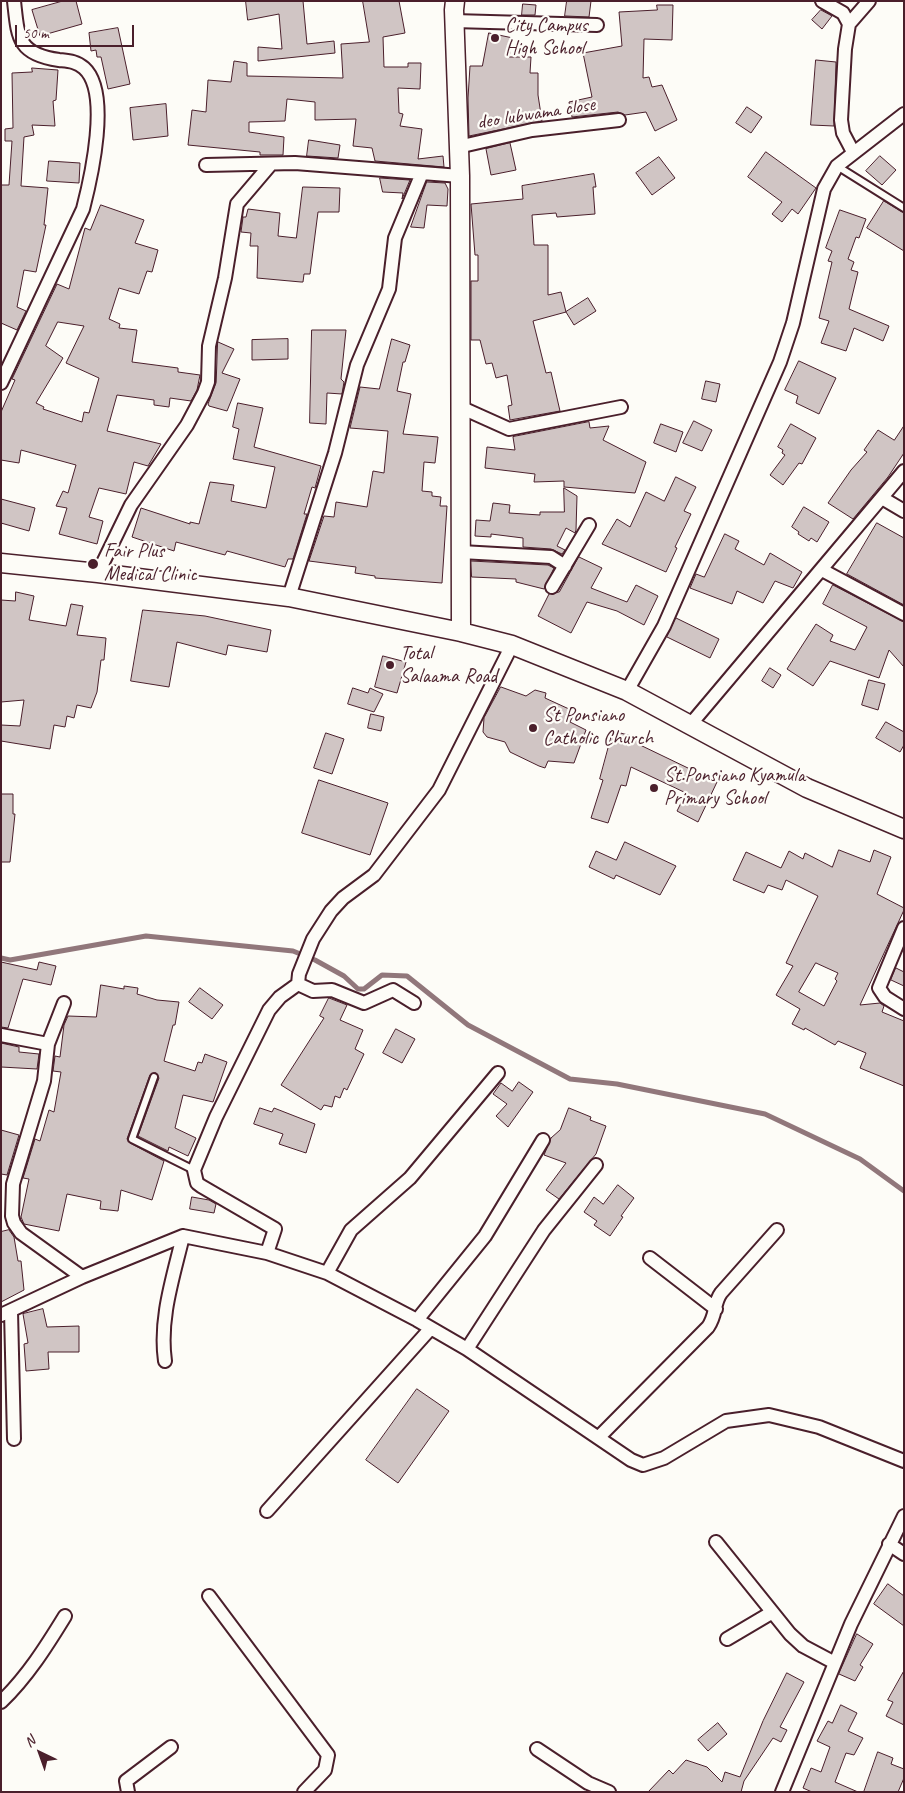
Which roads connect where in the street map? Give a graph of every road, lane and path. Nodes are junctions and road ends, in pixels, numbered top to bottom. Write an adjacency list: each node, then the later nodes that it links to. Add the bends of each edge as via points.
1 (14, 1): 18 (street, via 18,37 22,43 45,58 74,62 84,68 93,81 98,105 91,179 83,209)
2 (455, 1): 5 (main road)
3 (822, 1): 6 (street, via 843,13)
4 (868, 1): 6 (street)
5 (454, 21): 7 (street); 10 (main road)
6 (849, 24): 11 (street, via 841,120 843,133)
7 (597, 25)
8 (904, 114): 11 (street)
9 (619, 120): 10 (street, deo lubwama close, via 532,130)
10 (458, 147): 16 (main road)
11 (853, 152): 14 (street)
12 (271, 164): 13 (street); 15 (street, via 296,163); 29 (street, via 237,204 204,393 182,433 132,504)
13 (206, 165)
14 (837, 166): 17 (lane); 35 (street, via 824,189 793,323 780,362 664,626)
15 (422, 174): 16 (street); 31 (street, via 397,232 390,288 357,365 335,453)
16 (460, 176): 19 (main road)
17 (904, 208)
18 (1, 383)
19 (460, 407): 20 (street, via 509,429); 25 (main road)
20 (621, 407)
21 (904, 471): 22 (street)
22 (882, 498): 23 (street); 28 (street)
23 (904, 512)
24 (589, 525): 27 (street)
25 (461, 552): 27 (street, via 551,557); 33 (main road)
26 (1, 563): 29 (main road)
27 (565, 566): 30 (street)
28 (822, 570): 32 (street); 36 (street)
29 (98, 573): 31 (main road)
30 (552, 587)
31 (289, 597): 33 (main road)
32 (904, 614)
33 (461, 632): 34 (main road)
34 (512, 645): 35 (main road); 39 (street, via 439,790 374,876 343,898 331,911 306,956)
35 (627, 691): 36 (main road)
36 (690, 725): 37 (main road, via 807,788)
37 (904, 829)
38 (904, 928): 42 (street, via 879,988 885,997)
39 (298, 984): 41 (street, via 313,991 332,990 364,1003 393,990); 49 (street, via 269,1010 216,1117)
40 (64, 1003): 44 (street)
41 (414, 1003)
42 (904, 1009)
43 (1, 1035): 44 (street)
44 (48, 1044): 50 (street, via 44,1081)
45 (498, 1073): 55 (street, via 410,1178 351,1230)
46 (154, 1077): 49 (lane, via 132,1139)
47 (543, 1140): 59 (street, via 485,1236)
48 (596, 1165): 61 (street, via 544,1230)
49 (194, 1170): 53 (street, via 201,1186 275,1229)
50 (7, 1182): 56 (street, via 17,1228)
51 (777, 1230): 57 (street, via 721,1292 715,1300)
52 (183, 1236): 53 (street); 56 (street); 62 (street, via 164,1320 162,1341)
53 (267, 1252): 55 (street)
54 (650, 1258): 57 (street)
55 (327, 1273): 59 (street)
56 (82, 1277): 58 (street)
57 (716, 1310): 63 (street, via 708,1327)
58 (6, 1313): 64 (street)
59 (417, 1320): 60 (street)
60 (431, 1328): 61 (street); 66 (street)
61 (467, 1349): 63 (street)
62 (165, 1361)
63 (599, 1437): 65 (street, via 643,1465 664,1458 726,1421 770,1415 819,1428)
64 (14, 1439)
65 (904, 1461)
66 (267, 1510)
67 (904, 1516): 69 (street)
68 (716, 1542): 72 (street)
69 (890, 1544): 70 (street); 75 (street)
70 (904, 1554)
71 (209, 1596): 80 (street, via 328,1755 325,1770)
72 (772, 1613): 74 (street); 75 (street, via 804,1646)
73 (65, 1616): 76 (street, via 44,1652)
74 (728, 1639)
75 (835, 1662): 82 (street)
76 (1, 1702)
77 (171, 1747): 79 (street, via 126,1781)
78 (537, 1749): 81 (street, via 588,1783)
79 (128, 1792)
80 (304, 1792)
81 (609, 1792)
82 (782, 1792)

